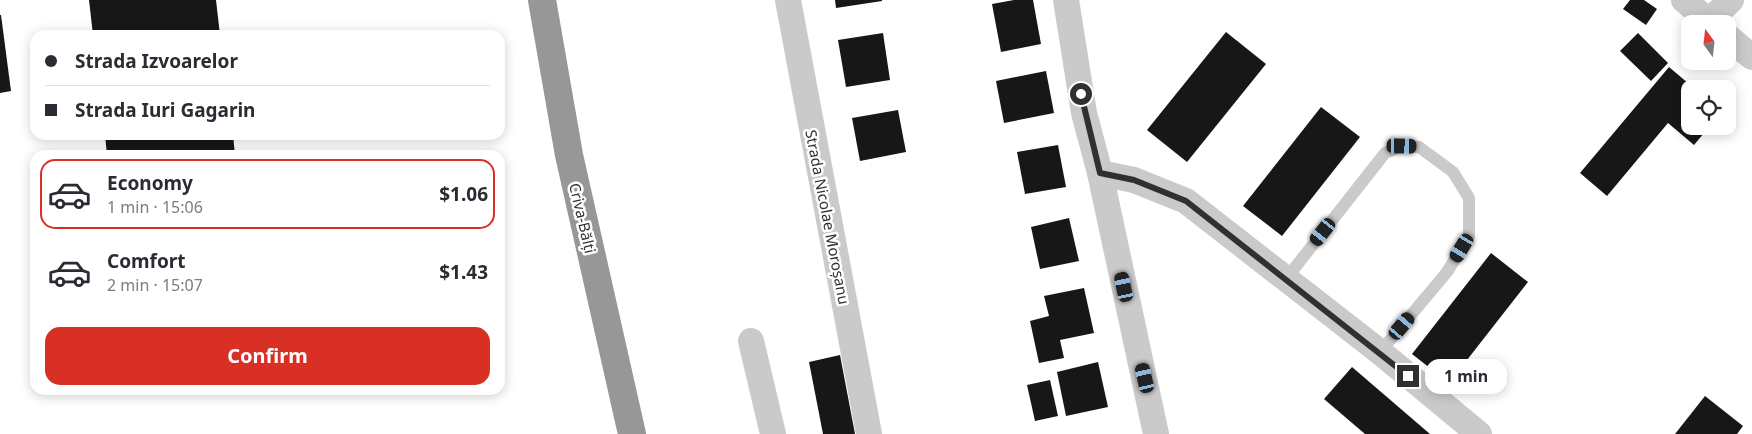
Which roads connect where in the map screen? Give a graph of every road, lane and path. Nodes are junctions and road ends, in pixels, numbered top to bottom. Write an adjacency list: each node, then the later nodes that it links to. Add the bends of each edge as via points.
1 (542, 0): 14 (highway, Criva-Bălți, via 569,154)
2 (788, 0): 16 (street, Strada Nicolae Moroșanu)
3 (1066, 0): 10 (street, via 1084,113)
4 (1684, 0): 6 (street)
5 (1731, 0): 7 (street)
6 (1702, 15)
7 (1723, 15)
8 (1736, 44): 9 (street)
9 (1752, 57)
10 (1100, 173): 11 (street, via 1134,180 1186,201); 17 (street)
11 (1286, 279): 13 (street); 13 (lane, via 1385,153 1402,146 1420,147 1453,172 1469,198 1469,236 1447,272)
12 (751, 341): 15 (street)
13 (1380, 352): 18 (street)
14 (632, 434)
15 (773, 434)
16 (869, 434)
17 (1156, 434)
18 (1479, 434)

